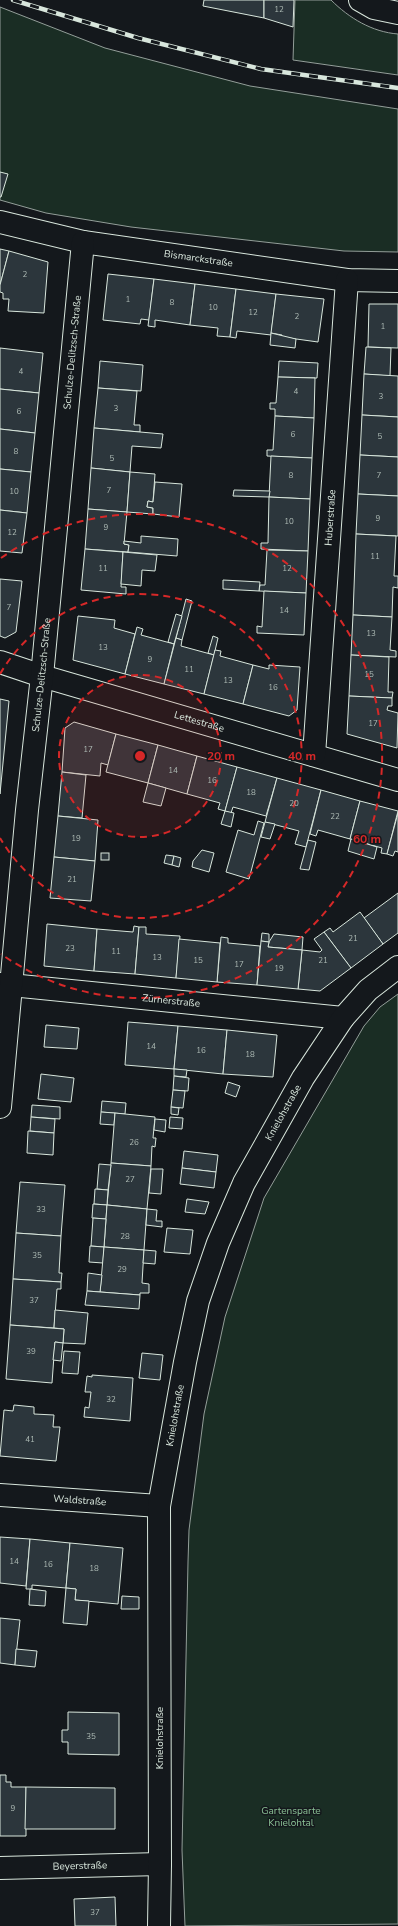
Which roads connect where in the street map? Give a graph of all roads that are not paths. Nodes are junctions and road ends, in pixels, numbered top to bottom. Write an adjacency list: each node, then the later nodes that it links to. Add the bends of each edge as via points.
1 (360, 0): 2 (street, via 374,8)
2 (398, 13)
3 (0, 222): 4 (street, Bismarckstraße)
4 (83, 242): 5 (street, Bismarckstraße); 8 (street, Schulze-Delitzsch-Straße)
5 (347, 280): 6 (street, Bismarckstraße); 9 (street, Huberstraße)
6 (398, 281)
7 (0, 662): 8 (street, Lettestraße)
8 (42, 676): 9 (street, Lettestraße); 12 (street, Schulze-Delitzsch-Straße)
9 (314, 755): 10 (street, Lettestraße)
10 (398, 780)
11 (398, 967): 13 (street, Knielohstraße, via 368,990)
12 (6, 985): 13 (street, Zürnerstraße); 14 (street, Schulze-Delitzsch-Straße)
13 (343, 1018): 16 (street, Knielohstraße, via 303,1078 244,1183 218,1243 196,1309)
14 (0, 1107)
15 (0, 1495): 16 (street, Waldstraße)
16 (159, 1506): 17 (street, Knielohstraße)
17 (160, 1864): 18 (street, Beyerstraße); 19 (street, Knielohstraße)
18 (0, 1868)
19 (159, 1926)

